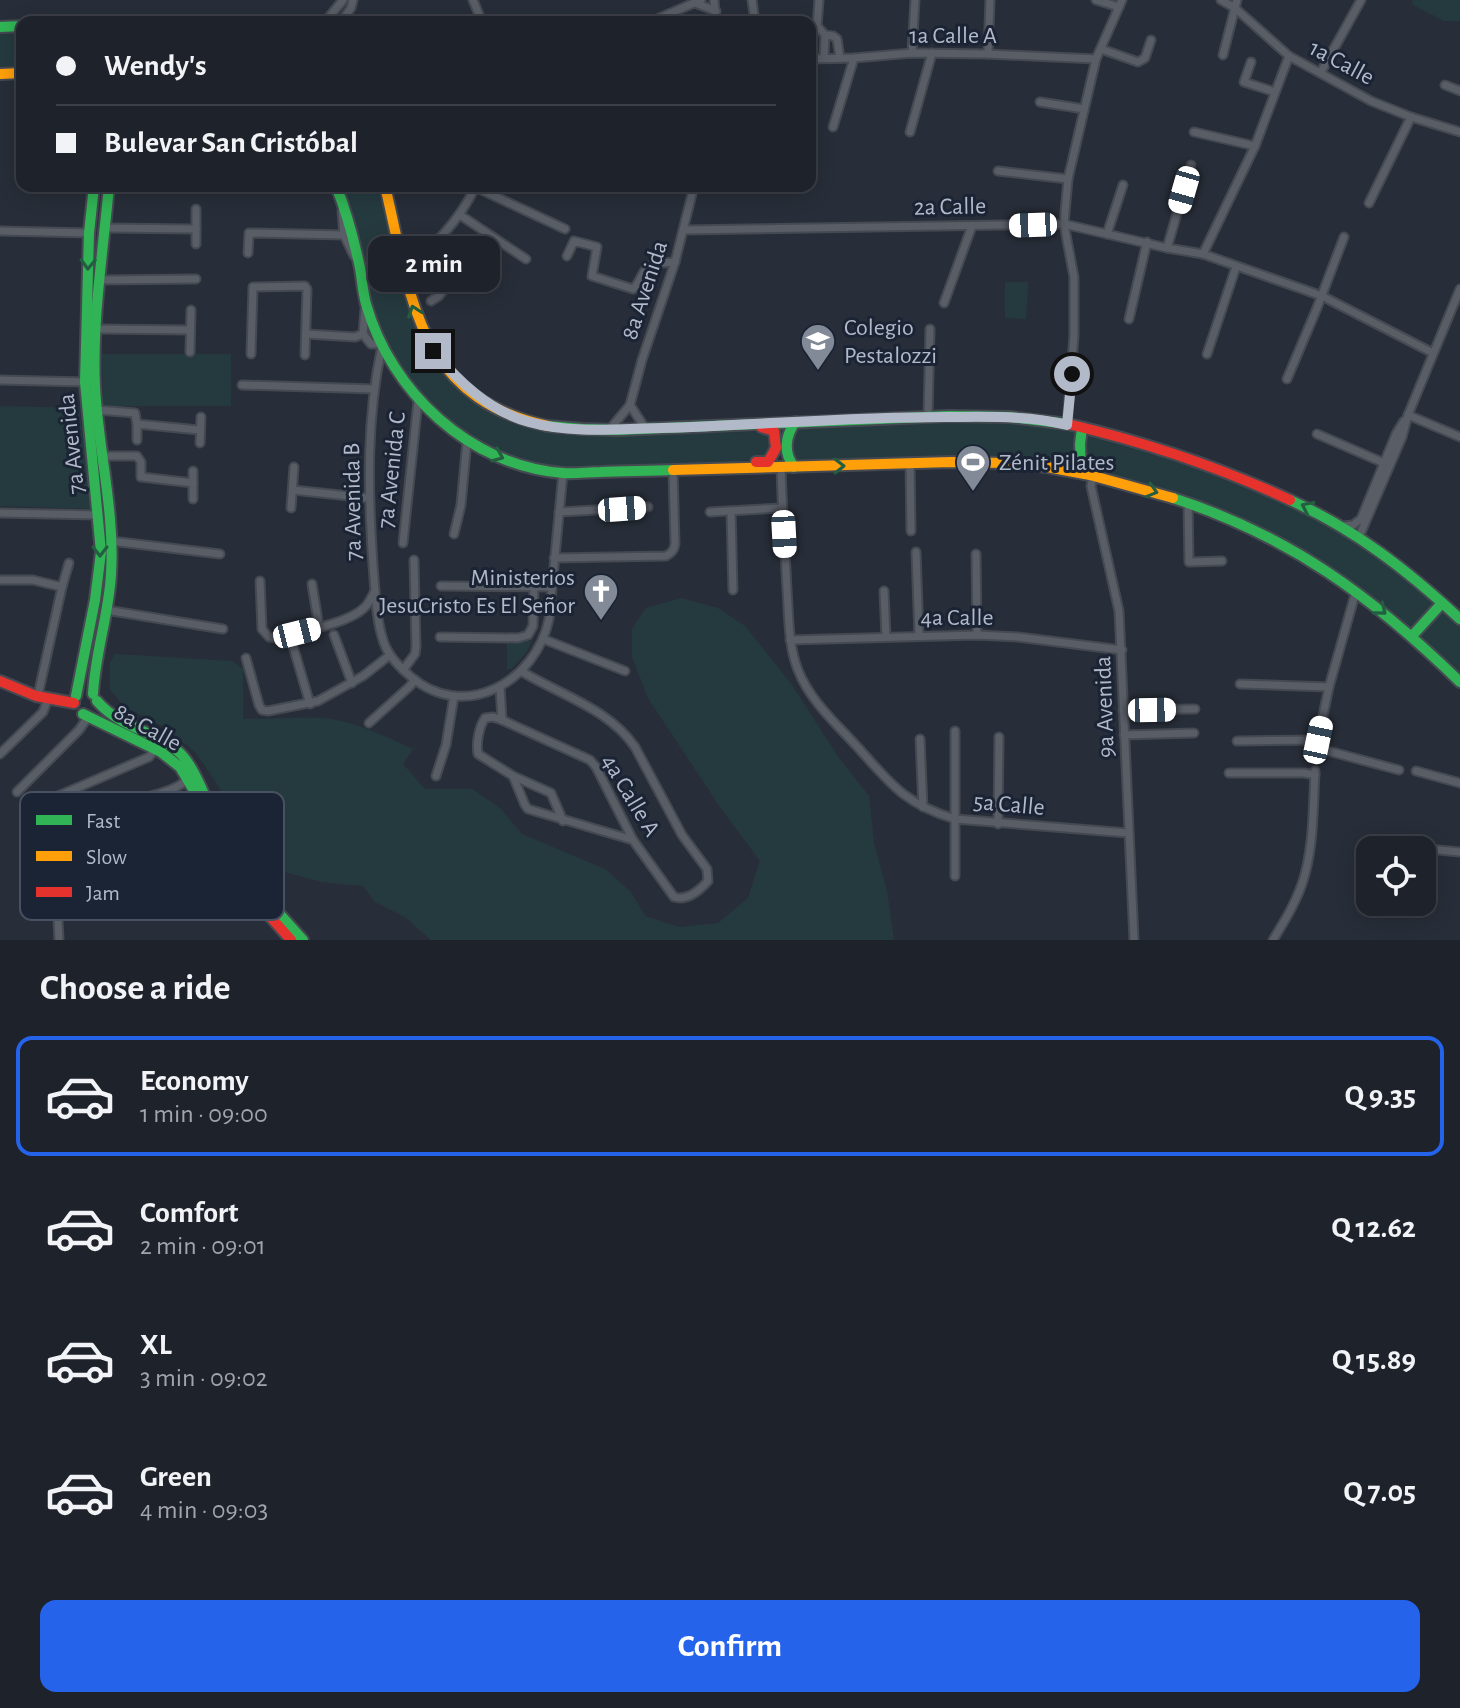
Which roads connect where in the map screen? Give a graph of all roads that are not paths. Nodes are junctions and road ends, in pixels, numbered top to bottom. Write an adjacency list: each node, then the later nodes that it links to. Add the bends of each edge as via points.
1 (343, 0): 13 (street)
2 (714, 0): 12 (street)
3 (819, 0): 16 (street, via 817,26)
4 (915, 0): 19 (street)
5 (990, 0): 21 (street)
6 (1096, 0): 10 (street)
7 (1221, 0): 11 (street, 1a Calle)
8 (1361, 0): 30 (street)
9 (698, 2): 12 (street); 14 (street)
10 (1121, 4): 18 (street)
11 (1236, 4): 22 (street); 23 (street, 1a Calle)
12 (716, 11): 15 (street)
13 (330, 16)
14 (664, 16)
15 (716, 16)
16 (825, 35): 24 (street); 25 (street, via 837,39)
17 (1151, 40): 18 (street, via 1138,62)
18 (1101, 49): 27 (street)
19 (912, 53): 20 (street, 1a Calle A); 26 (street, 1a Calle A)
20 (932, 53): 21 (street, 1a Calle A); 38 (street)
21 (988, 54): 27 (street, 1a Calle A)
22 (1223, 55)
23 (1289, 56): 30 (street, 1a Calle); 33 (street)
24 (824, 58): 25 (street, 1a Calle A); 28 (street, 1a Calle A)
25 (840, 58): 26 (street, 1a Calle A)
26 (854, 58): 37 (street)
27 (1096, 59): 35 (street)
28 (816, 60)
29 (1251, 62): 33 (street, via 1244,82)
30 (1321, 72): 36 (street, 1a Calle)
31 (1445, 85): 32 (street)
32 (1460, 91)
33 (1275, 92): 41 (street)
34 (1040, 102): 35 (street)
35 (1084, 109): 44 (street)
36 (1411, 117): 40 (street, 1a Calle); 53 (street)
37 (833, 127)
38 (910, 132)
39 (1194, 132): 41 (street)
40 (1460, 132)
41 (1255, 146): 73 (street)
42 (1191, 165): 70 (street)
43 (998, 171): 44 (street)
44 (1068, 179): 57 (street)
45 (1123, 185): 65 (street)
46 (93, 192): 64 (main road, 7a Avenida)
47 (108, 192): 59 (main road, 7a Avenida)
48 (338, 192): 54 (main road)
49 (387, 192): 79 (main road)
50 (472, 192): 56 (street)
51 (486, 192): 61 (street)
52 (693, 192): 62 (street, 8a Avenida)
53 (1369, 203)
54 (343, 205): 66 (street); 77 (main road)
55 (196, 209): 60 (street)
56 (460, 215): 71 (street); 75 (street)
57 (1064, 224): 58 (street, 2a Calle); 65 (street, 2a Calle); 114 (street, via 1074,277)
58 (972, 226): 62 (street, 2a Calle); 86 (street)
59 (104, 228): 60 (street); 81 (main road, 7a Avenida)
60 (196, 229): 69 (street)
61 (565, 229)
62 (684, 230): 76 (street, 8a Avenida)
63 (0, 231): 64 (street)
64 (89, 233): 102 (main road, 7a Avenida, one-way to 102)
65 (1107, 234): 68 (street, 2a Calle)
66 (344, 235): 72 (street, via 249,233); 77 (street)
67 (1344, 237): 83 (street)
68 (1147, 242): 70 (street, 2a Calle); 88 (street)
69 (196, 244)
70 (1167, 248): 73 (street, 2a Calle)
71 (430, 249): 79 (street); 84 (street, via 455,275)
72 (248, 253)
73 (1203, 254): 78 (street, 2a Calle)
74 (567, 256): 76 (street, via 574,241 597,247 592,276 633,289 648,267)
75 (526, 259)
76 (675, 262): 106 (street, 8a Avenida)
77 (358, 263): 85 (main road)
78 (1236, 267): 83 (street, 2a Calle); 98 (street)
79 (402, 269): 117 (main road, one-way to 79, via 527,421 469,389 433,351)
80 (196, 279): 81 (street)
81 (100, 280): 89 (main road, 7a Avenida)
82 (1460, 289): 96 (street)
83 (1322, 296): 96 (street, 2a Calle); 100 (street)
84 (431, 301)
85 (365, 303): 93 (street); 94 (main road)
86 (944, 303)
87 (191, 310): 91 (street)
88 (1129, 319)
89 (96, 329): 91 (street); 107 (main road, 7a Avenida)
90 (930, 329): 110 (street)
91 (190, 330): 95 (street)
92 (306, 334): 93 (street); 97 (street, via 306,287 254,286); 99 (street)
93 (363, 334): 94 (street, via 371,344)
94 (382, 345): 104 (street, 7a Avenida B); 105 (main road)
95 (190, 352)
96 (1433, 353): 108 (street)
97 (251, 354)
98 (1207, 354)
99 (305, 355)
100 (1287, 379)
101 (0, 380): 102 (street)
102 (85, 382): 148 (main road, 7a Avenida)
103 (242, 385): 104 (street)
104 (374, 389): 138 (street, 7a Avenida B)
105 (418, 401): 122 (main road); 154 (street, 7a Avenida C)
106 (630, 405): 115 (street); 117 (street, 8a Avenida)
107 (97, 410): 112 (street, via 133,412); 124 (main road, 7a Avenida)
108 (1408, 415): 120 (street); 125 (street); 152 (street)
109 (201, 417): 118 (street)
110 (928, 417): 111 (main road); 114 (main road)
111 (795, 422): 113 (main road); 129 (main road, via 786,435)
112 (137, 424): 118 (street); 121 (street)
113 (750, 424): 115 (main road); 130 (main road, via 774,431 776,447 768,462)
114 (1067, 425): 116 (main road)
115 (645, 428): 117 (main road)
116 (1082, 428): 134 (main road); 149 (main road, one-way to 116, via 1191,457)
117 (610, 429)
118 (199, 430): 123 (street)
119 (1317, 434): 125 (street)
120 (1460, 437)
121 (137, 440)
122 (467, 441): 133 (main road, one-way to 133, via 509,461); 151 (street)
123 (200, 443)
124 (103, 456): 136 (street, via 137,456 141,477); 153 (main road, 7a Avenida)
125 (1384, 463): 149 (street, via 1361,519)
126 (910, 464): 129 (main road, one-way to 126); 134 (main road, via 1004,463); 150 (street)
127 (294, 467): 137 (street)
128 (781, 467): 129 (main road); 130 (main road); 143 (street, 5a Calle)
129 (794, 467)
130 (700, 468): 131 (main road)
131 (673, 469): 133 (main road); 158 (street, via 672,552)
132 (193, 471): 136 (street)
133 (563, 473): 145 (street)
134 (1081, 473): 135 (main road)
135 (1093, 476): 140 (main road, one-way to 140); 187 (street, 9a Avenida)
136 (193, 483): 139 (street)
137 (293, 490): 138 (street); 142 (street)
138 (368, 498): 170 (street, 7a Avenida B)
139 (193, 499)
140 (1188, 502): 160 (street, via 1189,562); 172 (main road, via 1257,532)
141 (648, 507): 145 (street)
142 (291, 508)
143 (782, 508): 144 (street); 185 (street, 5a Calle)
144 (731, 511): 146 (street); 169 (street)
145 (559, 512): 158 (street)
146 (710, 512)
147 (0, 513): 148 (street)
148 (98, 515): 203 (main road, 7a Avenida, one-way to 203, via 99,573)
149 (1343, 527): 152 (main road)
150 (911, 531)
151 (454, 534)
152 (1359, 537): 173 (main road)
153 (111, 541): 156 (street); 174 (main road, 7a Avenida)
154 (403, 543)
155 (916, 552): 180 (street)
156 (220, 554)
157 (976, 554): 179 (street)
158 (554, 558): 168 (street)
159 (414, 560): 190 (street, 7a Avenida C, via 416,647)
160 (1222, 561)
161 (69, 563): 166 (street)
162 (0, 580): 166 (street)
163 (260, 581): 176 (street, via 264,634 275,638)
164 (312, 584): 176 (street)
165 (441, 586): 167 (street)
166 (62, 587): 201 (street)
167 (534, 587): 168 (street); 182 (street, via 528,635)
168 (551, 587): 184 (street)
169 (733, 590)
170 (375, 591): 176 (street, via 356,614); 188 (street, 7a Avenida B)
171 (884, 591): 183 (street)
172 (1356, 591): 181 (main road, one-way to 181); 199 (street)
173 (1442, 603): 175 (main road); 181 (main road)
174 (106, 610): 177 (street); 202 (main road, 7a Avenida, via 94,672)
175 (1460, 619)
176 (319, 627)
177 (223, 629)
178 (334, 635): 196 (street)
179 (977, 635): 180 (street, 4a Calle); 187 (street, 4a Calle)
180 (919, 636): 183 (street, 4a Calle)
181 (1412, 636): 195 (main road)
182 (440, 637)
183 (886, 637): 185 (street, 4a Calle)
184 (543, 639): 191 (street); 192 (street)
185 (790, 640): 231 (street, 5a Calle, via 797,668 816,702 895,789)
186 (293, 646): 204 (street)
187 (1122, 650): 206 (street, 9a Avenida)
188 (390, 655): 190 (street); 196 (street)
189 (246, 658): 204 (street, via 262,710)
190 (403, 670): 193 (street)
191 (521, 671): 198 (street); 236 (street, 4a Calle A, via 608,717 627,735 682,835 707,869 706,883 688,896 674,897)
192 (625, 671)
193 (415, 680): 200 (street); 209 (street)
194 (0, 681): 201 (main road)
195 (1460, 682)
196 (352, 683): 204 (street)
197 (1240, 684): 199 (street)
198 (500, 687): 200 (street); 208 (street)
199 (1329, 687): 217 (street)
200 (454, 696): 223 (street)
201 (43, 697): 203 (main road); 219 (street, via 43,712)
202 (95, 697): 203 (main road, via 82,692); 207 (main road, via 93,711); 216 (main road, 8a Calle, via 108,714)
203 (75, 699): 207 (main road)
204 (310, 704)
205 (1195, 709): 206 (street)
206 (1123, 710): 212 (street, 9a Avenida)
207 (85, 716): 216 (main road, 8a Calle); 228 (street, via 79,730)
208 (502, 720): 224 (street, 4a Calle A, via 485,718 478,754); 236 (street, 4a Calle A, via 590,760)
209 (369, 723)
210 (955, 731): 232 (street)
211 (1194, 733): 212 (street)
212 (1124, 735): 235 (street, 9a Avenida)
213 (999, 737): 234 (street)
214 (920, 739): 231 (street)
215 (1237, 741): 217 (street)
216 (157, 745): 218 (main road, 8a Calle); 225 (main road, 8a Calle); 229 (street, via 149,757)
217 (1317, 747): 220 (street)
218 (173, 749): 225 (main road); 227 (main road, 8a Calle, via 187,761)
219 (0, 754)
220 (1399, 770)
221 (1416, 771): 226 (street)
222 (1229, 773): 247 (street, via 1315,773 1303,883)
223 (436, 776)
224 (513, 776): 233 (street, via 551,793); 233 (street, via 528,809)
225 (188, 779): 227 (main road, 8a Calle); 230 (street)
226 (1460, 783)
227 (198, 791)
228 (17, 792)
229 (67, 792)
230 (164, 792)
231 (923, 807): 232 (street, 5a Calle)
232 (955, 819): 234 (street, 5a Calle); 239 (street)
233 (563, 821): 236 (street)
234 (998, 824): 235 (street, 5a Calle)
235 (1128, 833): 246 (street, 9a Avenida)
236 (633, 840)
237 (1436, 850): 238 (street)
238 (1460, 852)
239 (955, 876)
240 (284, 919): 245 (main road, 8a Calle)
241 (58, 920): 243 (street)
242 (273, 920): 244 (main road, 8a Calle)
243 (59, 940)
244 (291, 940)
245 (303, 940)
246 (1134, 940)
247 (1273, 940)

